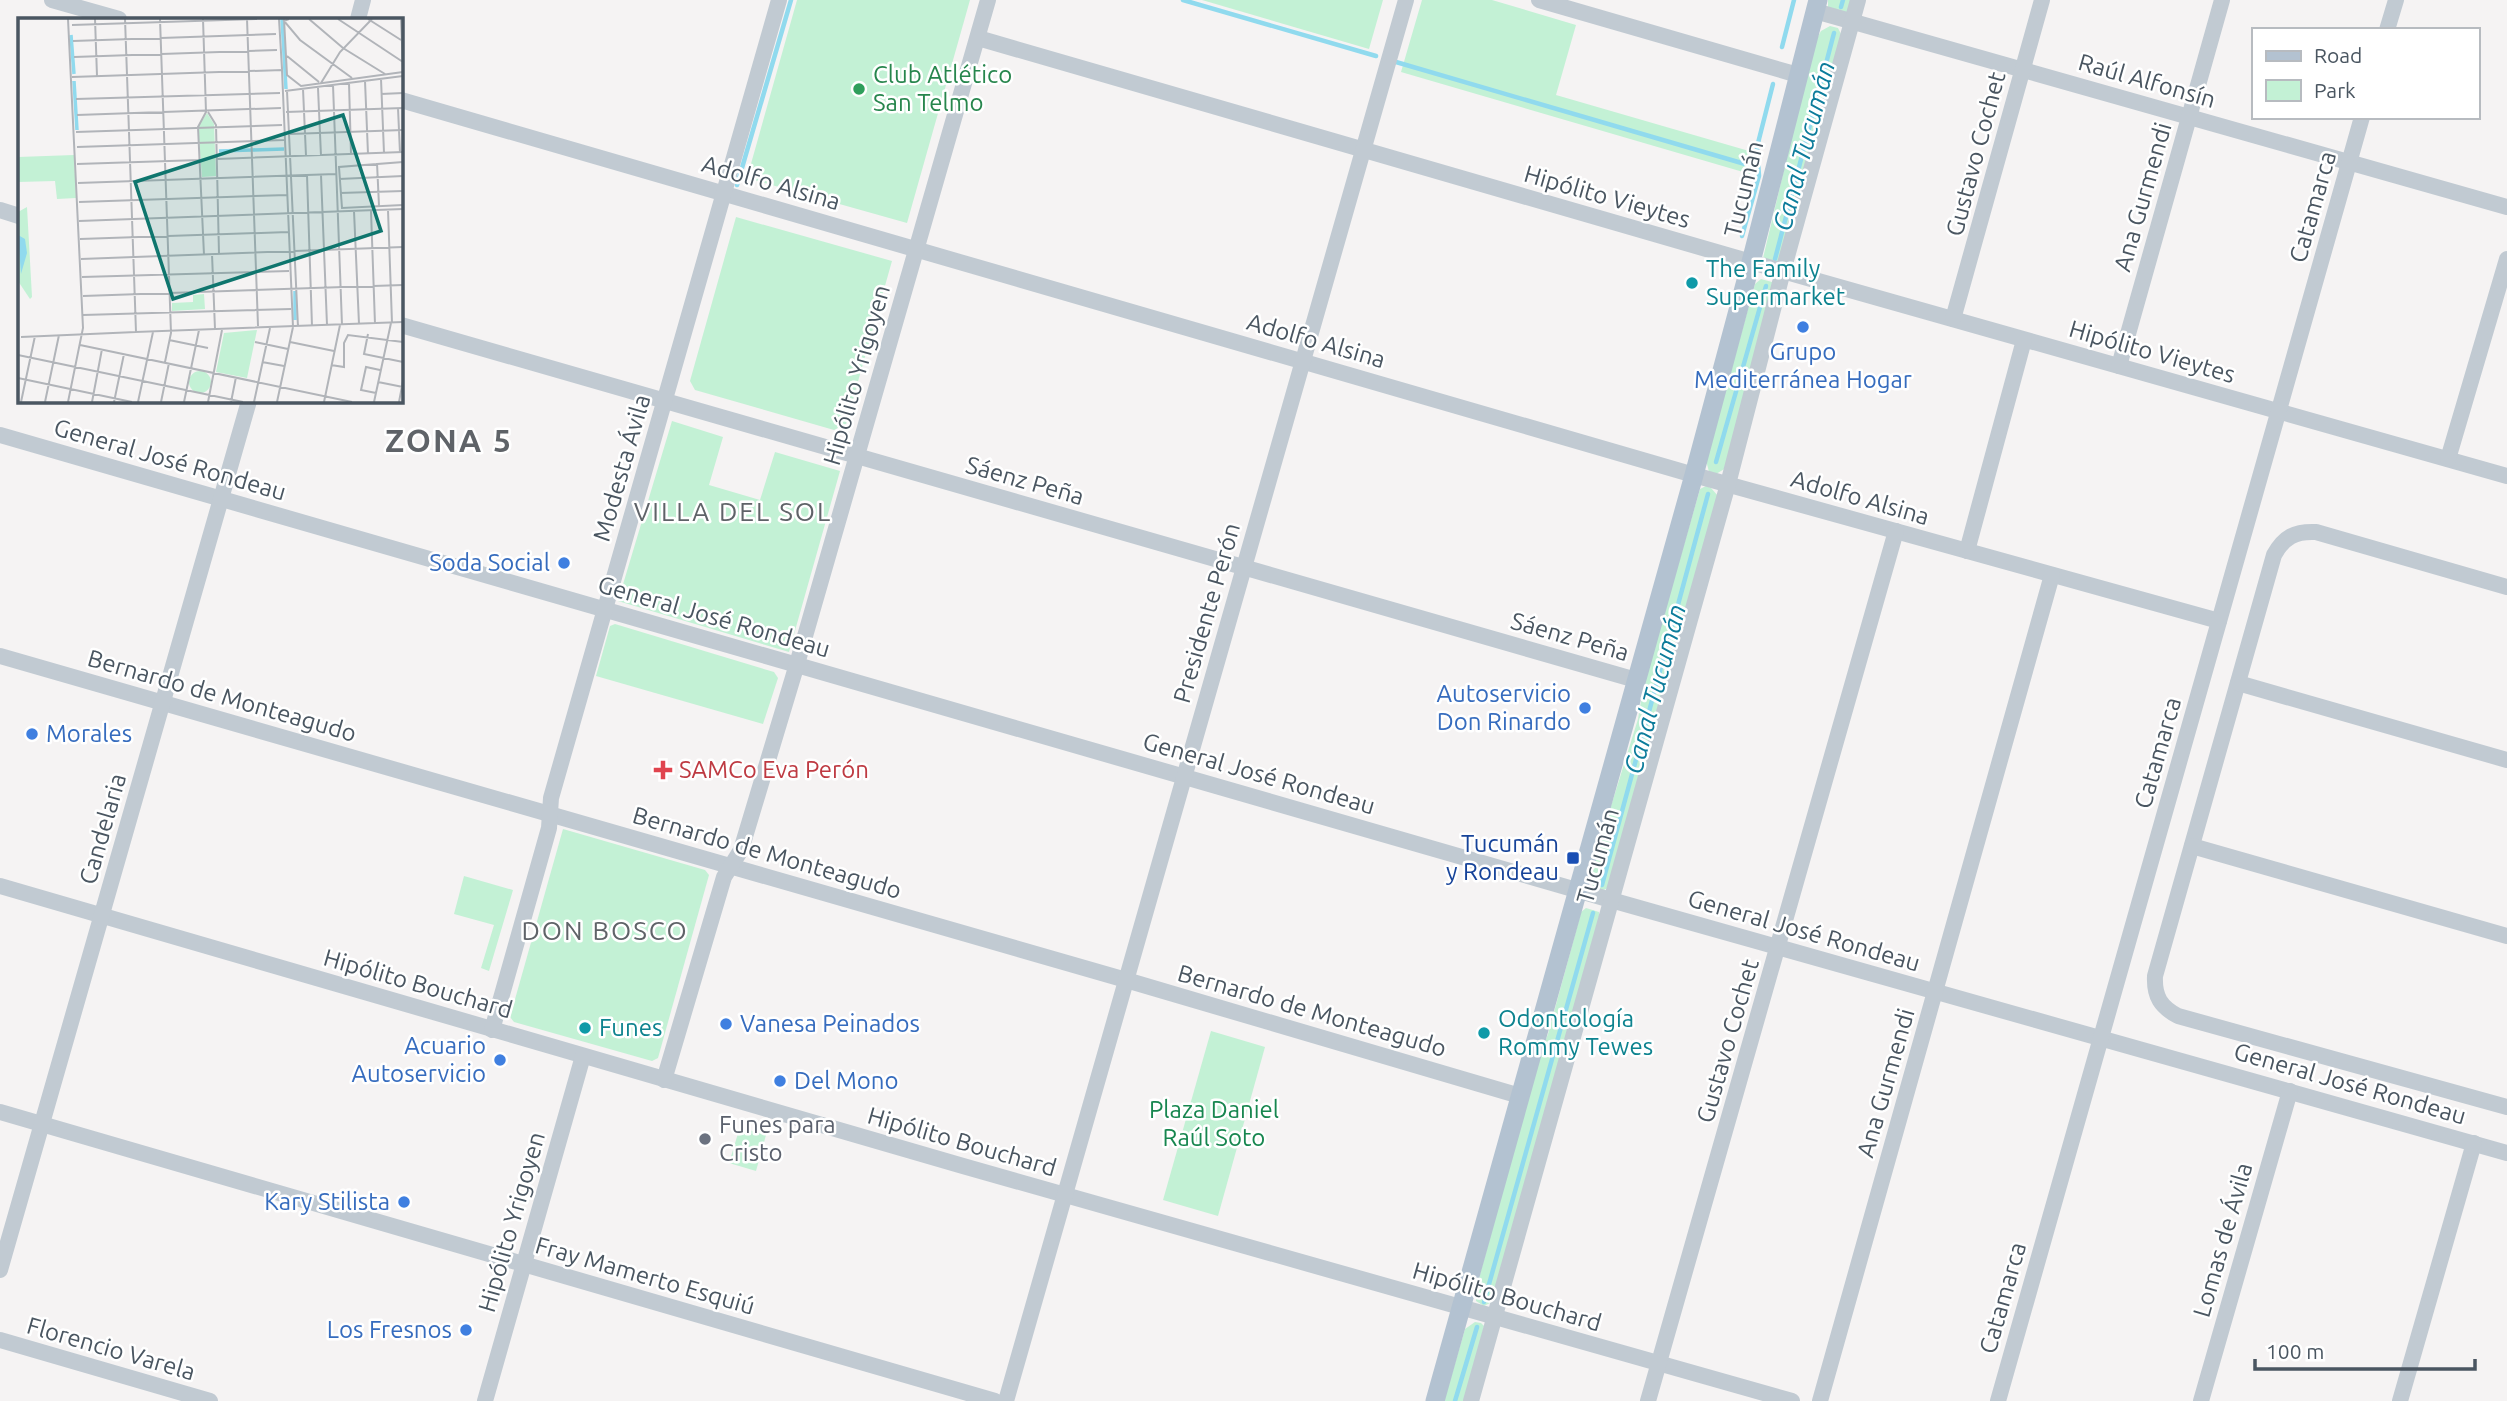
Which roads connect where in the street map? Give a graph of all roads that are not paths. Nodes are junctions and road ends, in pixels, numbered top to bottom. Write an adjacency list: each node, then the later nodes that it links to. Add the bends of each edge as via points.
1 (52, 0): 12 (street)
2 (363, 0): 13 (street)
3 (779, 0): 24 (street, Modesta Ávila)
4 (988, 0): 16 (street, Hipólito Yrigoyen)
5 (1406, 0): 22 (street, Presidente Perón)
6 (1539, 0): 18 (street)
7 (1858, 0): 14 (street, Tucumán)
8 (2042, 0): 17 (street, Gustavo Cochet)
9 (2222, 0): 20 (street, Ana Gurmendi)
10 (2396, 0): 15 (street)
11 (1817, 6): 14 (street, Raúl Alfonsín); 18 (main road, Tucumán)
12 (115, 18)
13 (358, 18)
14 (1852, 22): 17 (street, Raúl Alfonsín); 31 (street, Tucumán)
15 (2388, 28)
16 (978, 38): 22 (street, Hipólito Vieytes); 28 (street, Hipólito Yrigoyen)
17 (2022, 70): 20 (street, Raúl Alfonsín); 32 (street, Gustavo Cochet)
18 (1798, 75): 30 (main road, Tucumán)
19 (402, 100): 24 (street, Adolfo Alsina)
20 (2189, 117): 23 (street, Raúl Alfonsín); 36 (street, Ana Gurmendi)
21 (2361, 119): 23 (street, Catamarca)
22 (1363, 150): 30 (street, Hipólito Vieytes); 35 (street, Presidente Perón)
23 (2350, 162): 25 (street, Raúl Alfonsín); 39 (street, Catamarca)
24 (724, 193): 28 (street, Adolfo Alsina); 37 (street, Modesta Ávila)
25 (2507, 207)
26 (0, 210): 27 (street)
27 (18, 216)
28 (917, 249): 35 (street, Adolfo Alsina); 41 (street, Hipólito Yrigoyen)
29 (2507, 259): 42 (street)
30 (1751, 262): 31 (street, Hipólito Vieytes); 43 (main road, Tucumán)
31 (1783, 271): 32 (street, Hipólito Vieytes); 45 (street, Tucumán)
32 (1953, 319): 34 (street, Hipólito Vieytes)
33 (402, 325): 37 (street, Sáenz Peña)
34 (2024, 340): 36 (street, Hipólito Vieytes); 48 (street)
35 (1302, 361): 43 (street, Adolfo Alsina); 49 (street, Presidente Perón)
36 (2119, 366): 39 (street, Hipólito Vieytes)
37 (664, 401): 41 (street, Sáenz Peña); 52 (street, Modesta Ávila)
38 (249, 402): 46 (street, Candelaria)
39 (2278, 411): 42 (street, Hipólito Vieytes); 53 (street, Catamarca)
40 (0, 435): 46 (street, General José Rondeau)
41 (857, 456): 49 (street, Sáenz Peña); 55 (street, Hipólito Yrigoyen)
42 (2448, 459): 44 (street, Hipólito Vieytes)
43 (1693, 475): 45 (street, Adolfo Alsina); 56 (main road, Tucumán)
44 (2507, 476)
45 (1727, 484): 47 (street, Adolfo Alsina); 66 (street, Tucumán)
46 (221, 498): 52 (street, General José Rondeau); 58 (street, Candelaria)
47 (1896, 531): 48 (street, Adolfo Alsina); 69 (street, Gustavo Cochet)
48 (1967, 551): 50 (street, Adolfo Alsina)
49 (1244, 567): 56 (street, Sáenz Peña); 60 (street, Presidente Perón)
50 (2052, 575): 53 (street, Adolfo Alsina); 71 (street, Ana Gurmendi)
51 (2507, 587): 57 (street, via 2316,532 2292,534 2274,555)
52 (605, 609): 55 (street, General José Rondeau); 61 (street, Modesta Ávila)
53 (2219, 621): 73 (street, Catamarca)
54 (0, 656): 58 (street, Bernardo de Monteagudo)
55 (797, 664): 60 (street, General José Rondeau); 63 (street, Hipólito Yrigoyen, via 741,850)
56 (1636, 680): 65 (main road, Tucumán)
57 (2238, 683): 59 (street); 62 (street)
58 (162, 703): 61 (street, Bernardo de Monteagudo); 67 (street, Candelaria)
59 (2507, 760)
60 (1184, 776): 65 (street, General José Rondeau); 70 (street, Presidente Perón)
61 (550, 814): 63 (street, Bernardo de Monteagudo); 72 (street, Modesta Ávila)
62 (2192, 846): 68 (street); 78 (street, via 2155,976 2154,989 2164,1009 2178,1017)
63 (731, 866): 70 (street, Bernardo de Monteagudo); 75 (street, Hipólito Yrigoyen)
64 (0, 886): 67 (street, Hipólito Bouchard)
65 (1577, 891): 66 (street, General José Rondeau); 77 (main road, Tucumán)
66 (1611, 900): 69 (street, General José Rondeau); 87 (street, Tucumán)
67 (102, 914): 72 (street, Hipólito Bouchard); 80 (street, Candelaria)
68 (2507, 936)
69 (1778, 947): 71 (street, General José Rondeau); 89 (street, Gustavo Cochet)
70 (1126, 979): 77 (street, Bernardo de Monteagudo); 83 (street, Presidente Perón)
71 (1935, 991): 73 (street, General José Rondeau); 98 (street, Ana Gurmendi)
72 (492, 1030): 74 (street, Hipólito Bouchard)
73 (2100, 1037): 76 (street, General José Rondeau); 99 (street, Catamarca)
74 (583, 1056): 75 (street, Hipólito Bouchard); 84 (street, Hipólito Yrigoyen)
75 (664, 1080): 83 (street, Hipólito Bouchard)
76 (2290, 1091): 81 (street, General José Rondeau); 100 (street, Lomas de Ávila)
77 (1520, 1096): 86 (main road, Tucumán)
78 (2507, 1107)
79 (0, 1112): 80 (street, Fray Mamerto Esquiú)
80 (42, 1124): 84 (street, Fray Mamerto Esquiú); 85 (street, Candelaria)
81 (2474, 1143): 82 (street, General José Rondeau); 101 (street)
82 (2507, 1153)
83 (1065, 1195): 86 (street, Hipólito Bouchard); 93 (street, Presidente Perón)
84 (524, 1264): 91 (street, Hipólito Yrigoyen); 92 (street, Fray Mamerto Esquiú)
85 (0, 1270)
86 (1462, 1307): 87 (street, Hipólito Bouchard); 94 (main road, Tucumán)
87 (1494, 1317): 89 (street, Hipólito Bouchard); 95 (street, Tucumán)
88 (0, 1340): 90 (street, Florencio Varela)
89 (1659, 1364): 96 (street, Gustavo Cochet); 97 (street, Hipólito Bouchard)
90 (210, 1401)
91 (485, 1401)
92 (995, 1401)
93 (1006, 1401)
94 (1435, 1401)
95 (1471, 1401)
96 (1648, 1401)
97 (1792, 1401)
98 (1820, 1401)
99 (1998, 1401)
100 (2201, 1401)
101 (2400, 1401)

